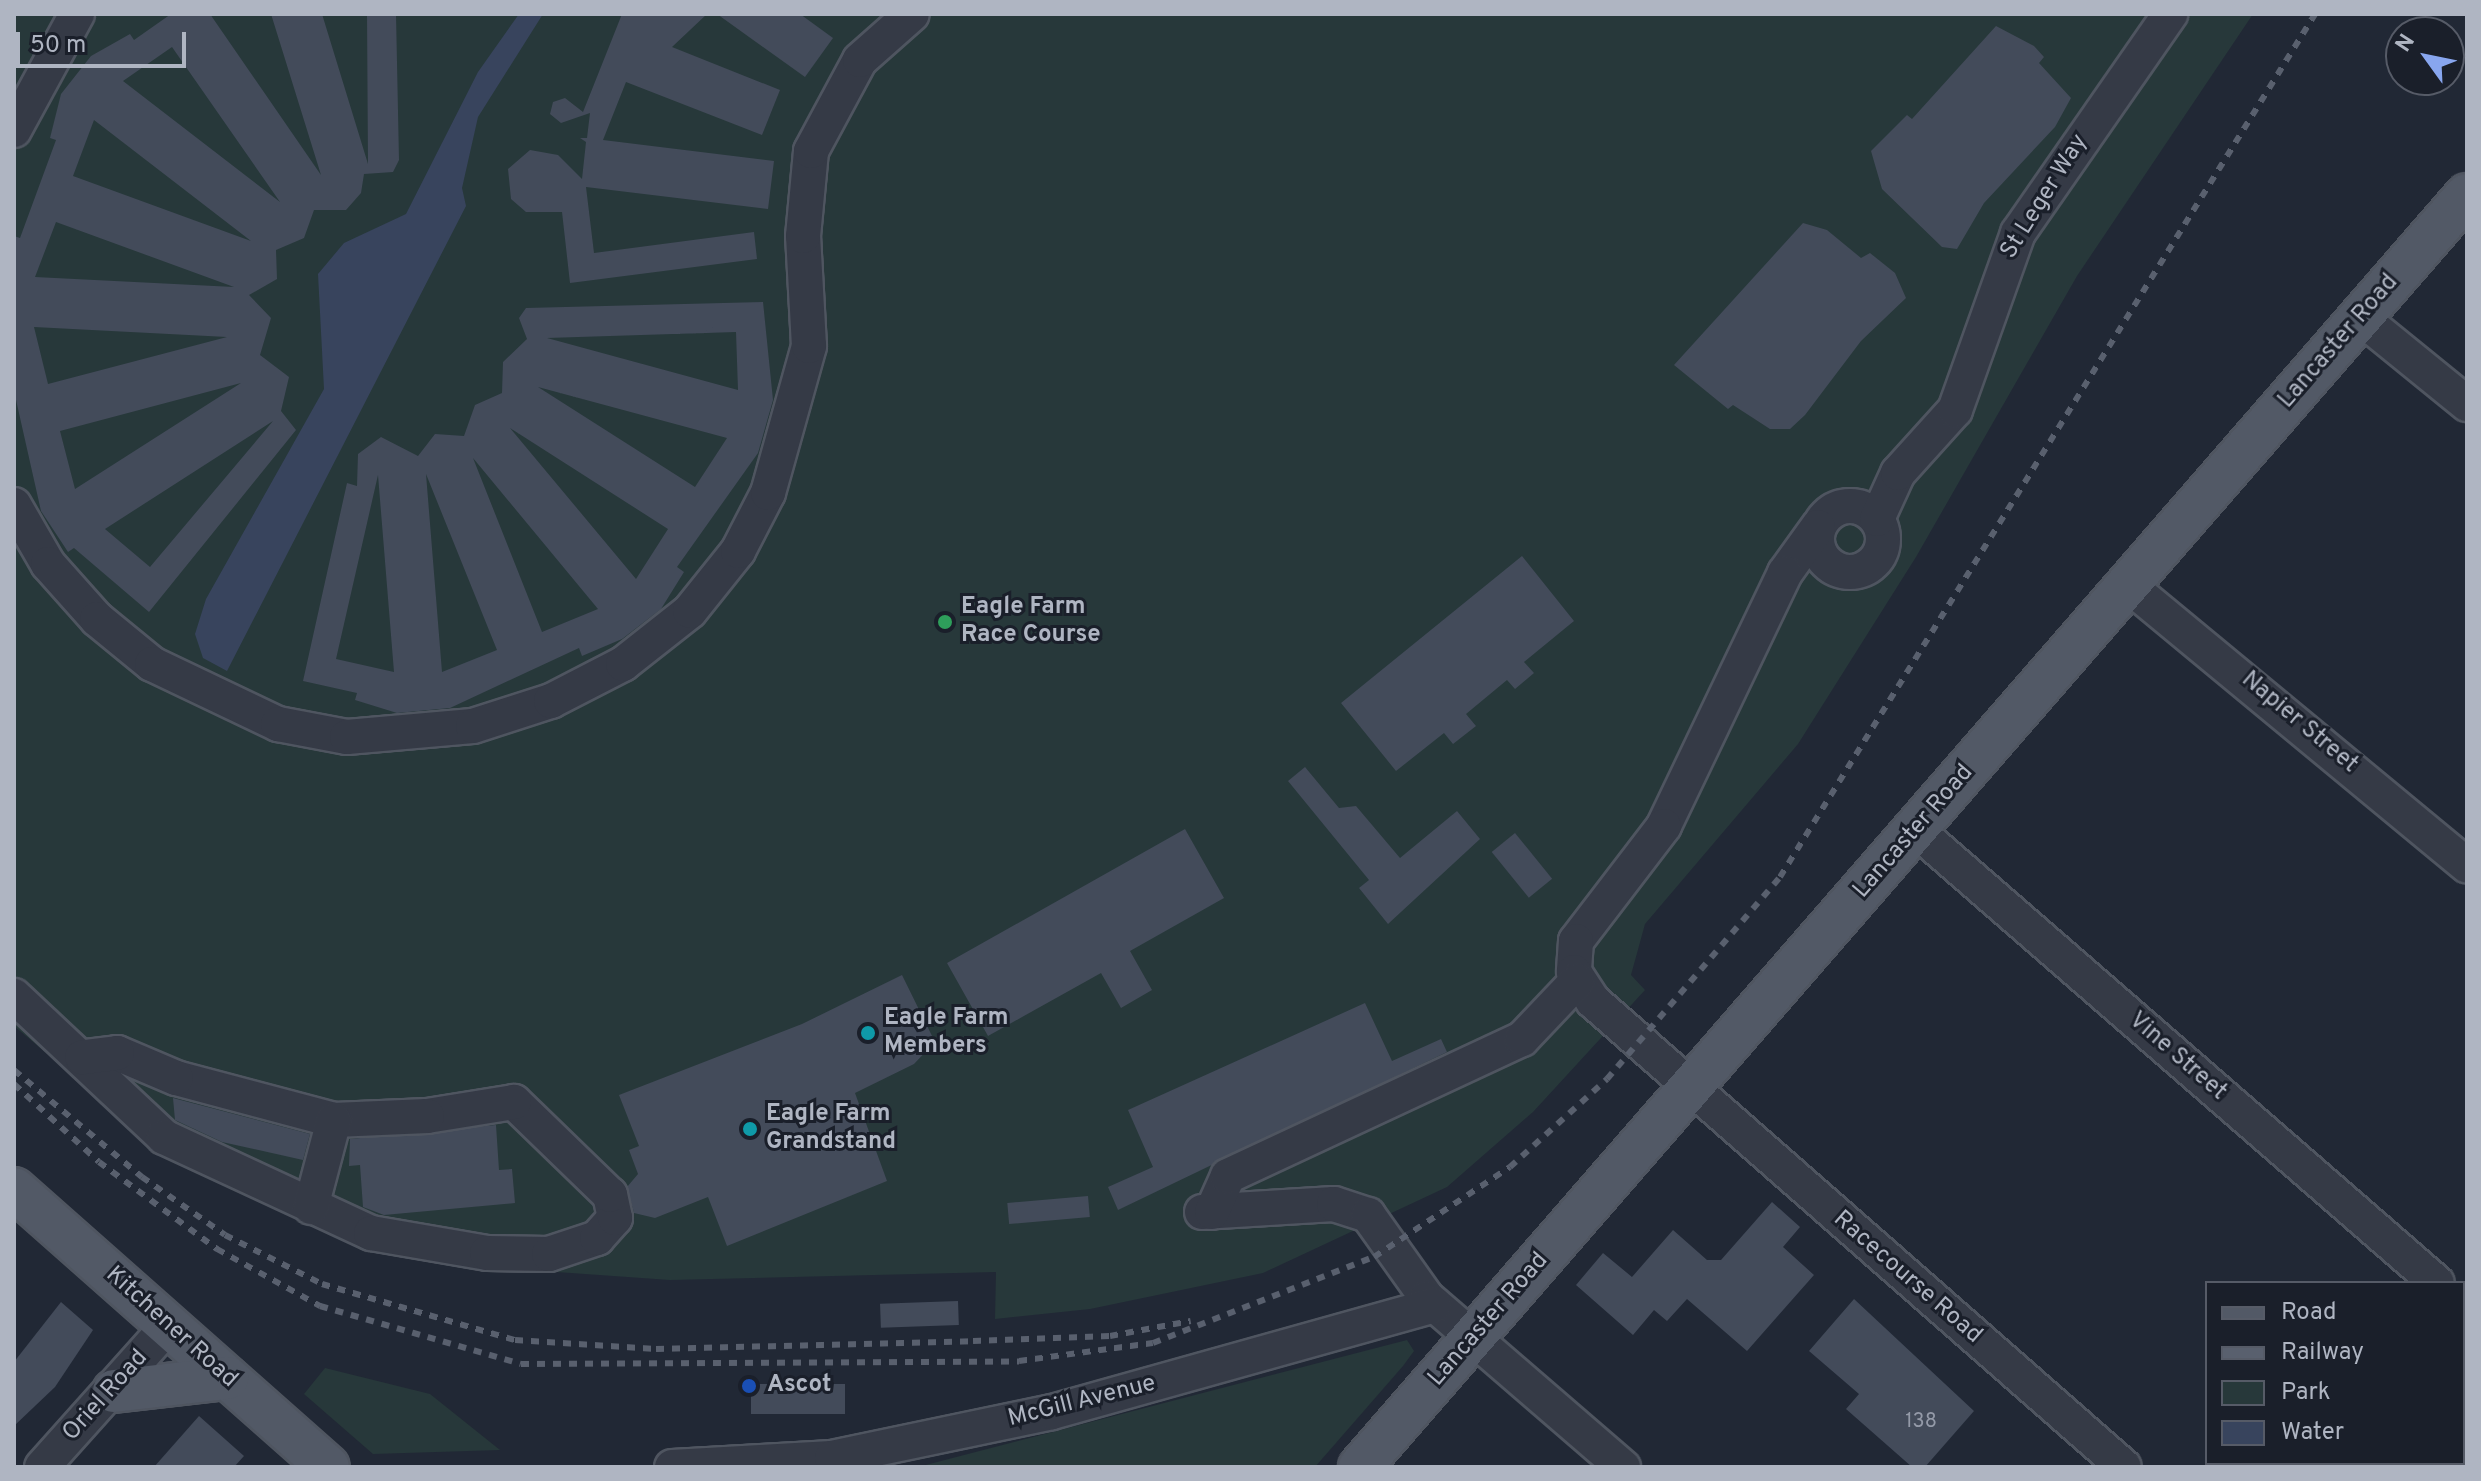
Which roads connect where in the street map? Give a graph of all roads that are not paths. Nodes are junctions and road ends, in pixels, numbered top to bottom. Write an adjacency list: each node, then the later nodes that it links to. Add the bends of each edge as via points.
1 (77, 14): 4 (street)
2 (912, 14): 8 (street, via 853,69 811,151 803,236 809,346 768,493 738,551 690,611 623,664 551,701 473,726 377,737 278,724 152,664 97,619 48,564)
3 (2170, 14): 9 (street, St Leger Way, via 2018,233 1955,410)
4 (14, 130)
5 (2467, 195): 6 (main road, Lancaster Road)
6 (2360, 317): 7 (street); 12 (main road, Lancaster Road)
7 (2467, 404)
8 (14, 505)
9 (1864, 512): 10 (street, via 1831,511); 11 (street, via 1884,540 1875,561 1855,572)
10 (1818, 527): 11 (street, via 1818,550); 13 (street, via 1798,550)
11 (1833, 567): 13 (street)
12 (2128, 585): 14 (main road, Lancaster Road); 15 (street, Napier Street)
13 (1777, 602): 16 (street, via 1664,826 1576,941)
14 (1916, 830): 19 (main road, Lancaster Road); 23 (street, Vine Street)
15 (2467, 865)
16 (1577, 981): 19 (street, Racecourse Road); 24 (street, via 1522,1039 1228,1176 1207,1212 1303,1204 1356,1209 1379,1224)
17 (14, 996): 18 (street)
18 (82, 1057): 20 (street, via 117,1053 176,1078); 22 (street, via 164,1137)
19 (1693, 1087): 26 (main road, Lancaster Road); 34 (street, Racecourse Road)
20 (334, 1120): 22 (street); 22 (street, via 427,1116 514,1102 610,1195 615,1218 597,1238 549,1254 487,1253 371,1233)
21 (14, 1189): 25 (main road, Kitchener Road)
22 (311, 1207)
23 (2435, 1281)
24 (1434, 1305): 26 (street); 31 (street, McGill Avenue, via 1038,1415 832,1458)
25 (169, 1325): 27 (main road, Kitchener Road); 28 (street, Oriel Road)
26 (1474, 1337): 32 (main road, Lancaster Road); 33 (street)
27 (227, 1378): 28 (main road); 30 (main road, Kitchener Road)
28 (114, 1391): 29 (street, Oriel Road)
29 (42, 1467)
30 (328, 1467)
31 (672, 1467)
32 (1360, 1467)
33 (1623, 1467)
34 (2124, 1467)

